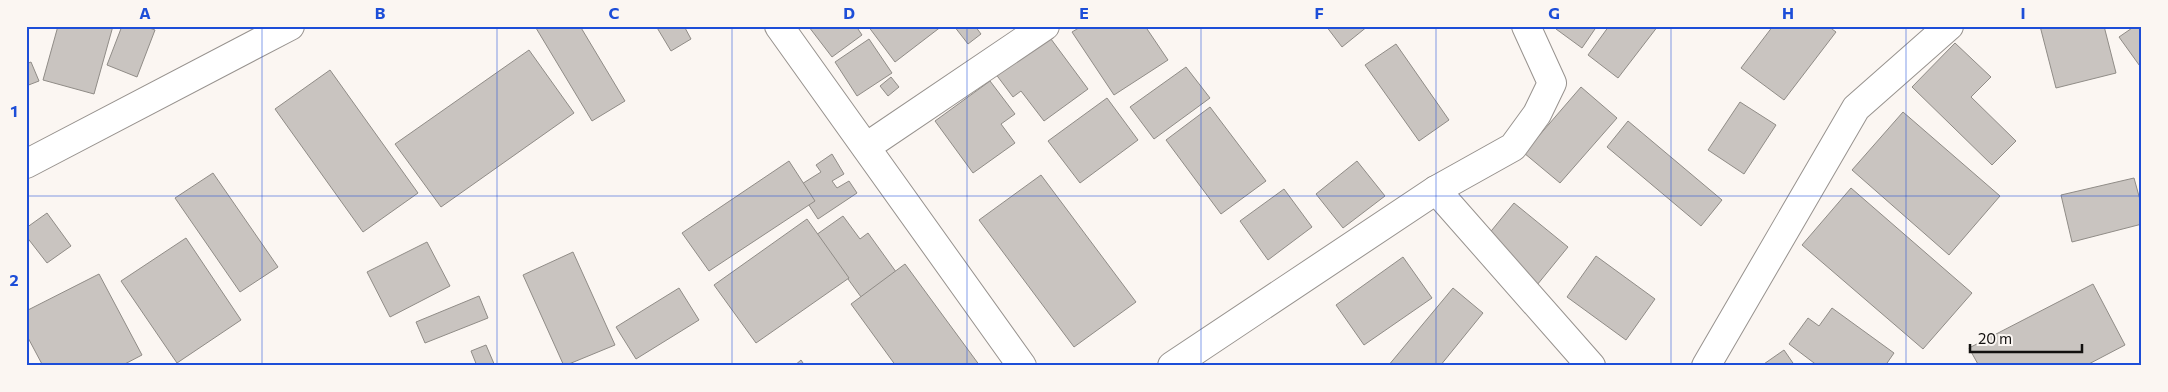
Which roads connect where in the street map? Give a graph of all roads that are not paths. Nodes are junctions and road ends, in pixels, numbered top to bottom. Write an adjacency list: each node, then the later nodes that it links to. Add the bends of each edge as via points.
1 (290, 26): 7 (street)
2 (780, 26): 6 (street)
3 (1045, 26): 6 (street)
4 (1526, 26): 8 (street, via 1552,83 1537,114 1513,147)
5 (1949, 26): 12 (street, via 1856,108)
6 (866, 147): 9 (street)
7 (26, 164)
8 (1436, 190): 10 (street); 11 (street)
9 (1022, 366)
10 (1172, 366)
11 (1590, 366)
12 (1706, 366)

